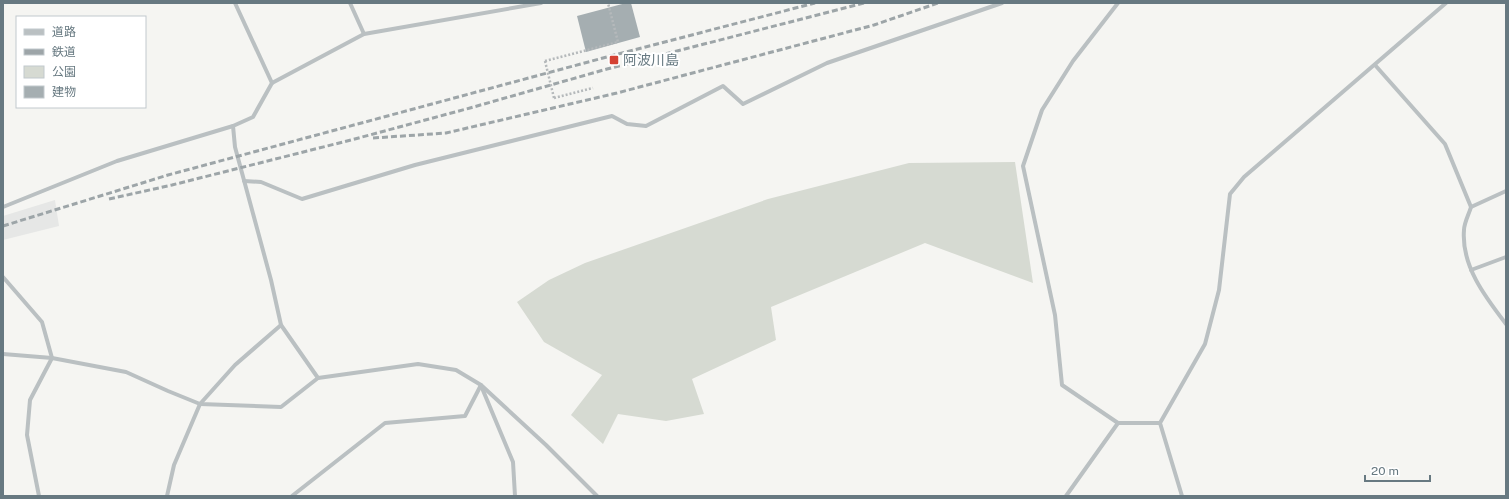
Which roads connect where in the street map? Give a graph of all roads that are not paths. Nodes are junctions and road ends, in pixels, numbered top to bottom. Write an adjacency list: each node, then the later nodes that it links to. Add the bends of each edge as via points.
1 (235, 3): 9 (street)
2 (350, 3): 7 (street)
3 (541, 3): 7 (street)
4 (1002, 3): 11 (street, via 827,63 743,104 722,86 646,126 627,124 612,116 415,165 302,199 261,182)
5 (1118, 3): 25 (street, via 1073,61 1042,110 1023,166 1055,315 1062,385)
6 (1446, 3): 8 (street)
7 (364, 34): 9 (street)
8 (1375, 65): 14 (street, via 1445,144); 26 (street, via 1244,177 1230,194 1219,290 1205,344)
9 (272, 83): 10 (street, via 253,117)
10 (233, 126): 11 (street, via 235,147); 13 (street, via 117,161)
11 (244, 181): 19 (street, via 272,280)
12 (1506, 191): 14 (street)
13 (3, 207)
14 (1471, 207): 16 (street, via 1464,229 1465,252)
15 (1506, 257): 16 (street)
16 (1471, 270): 18 (street, via 1491,305)
17 (3, 278): 21 (street, via 42,322)
18 (1506, 324)
19 (281, 325): 22 (street); 24 (street, via 235,366)
20 (3, 354): 21 (street)
21 (52, 358): 24 (street, via 126,372); 27 (street, via 30,400 27,435)
22 (318, 378): 23 (street, via 418,364 456,370); 24 (street, via 281,407)
23 (481, 385): 29 (street, via 465,416 385,423); 30 (street, via 514,462); 31 (street)
24 (200, 404): 28 (street, via 174,465)
25 (1118, 423): 26 (street); 32 (street)
26 (1160, 424): 33 (street)
27 (38, 496)
28 (166, 496)
29 (292, 496)
30 (515, 496)
31 (597, 496)
32 (1066, 496)
33 (1182, 496)

